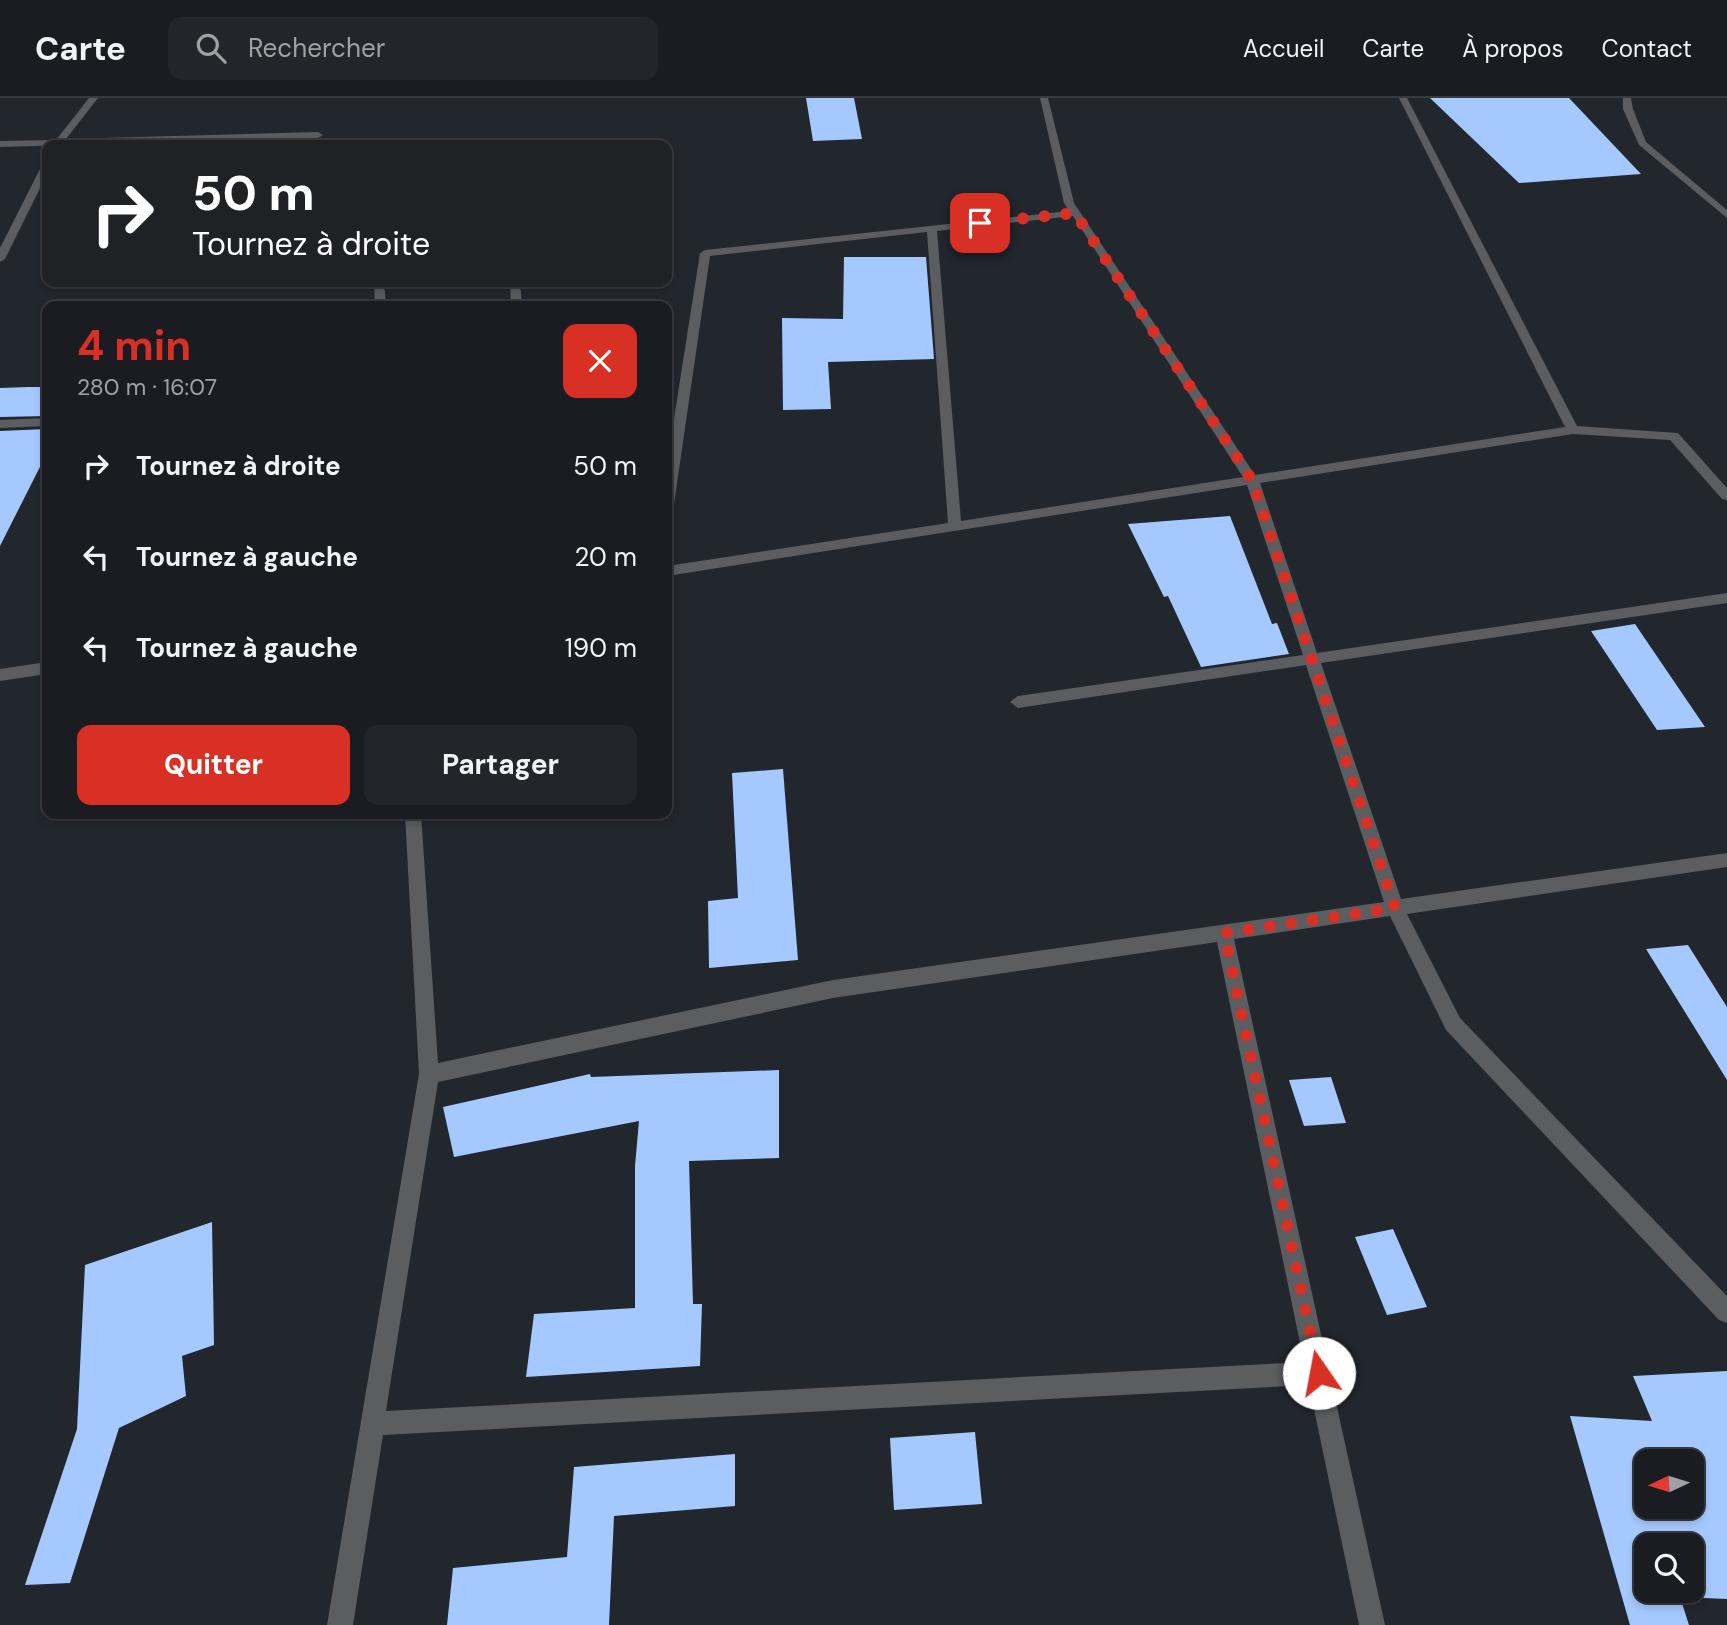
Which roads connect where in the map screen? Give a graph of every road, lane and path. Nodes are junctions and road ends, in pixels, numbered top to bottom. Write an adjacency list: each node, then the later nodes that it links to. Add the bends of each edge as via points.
1 (94, 98): 6 (street)
2 (1044, 98): 11 (street)
3 (1403, 98): 19 (street)
4 (1627, 98): 12 (street, via 1642,143)
5 (318, 135): 7 (street)
6 (61, 140)
7 (174, 140)
8 (0, 144): 9 (street)
9 (42, 144)
10 (42, 174): 14 (street)
11 (1075, 213): 13 (street); 21 (street)
12 (1727, 215)
13 (932, 229): 16 (street, via 705,254); 23 (street)
14 (0, 259)
15 (672, 391): 16 (street)
16 (684, 391): 20 (street)
17 (42, 422): 18 (street)
18 (0, 424)
19 (1573, 430): 21 (street); 22 (street, via 1674,436)
20 (672, 471)
21 (1252, 480): 23 (street); 26 (street)
22 (1727, 496)
23 (955, 526): 24 (street)
24 (672, 570)
25 (1727, 598): 26 (street)
26 (1311, 659): 29 (street); 32 (street)
27 (42, 669): 28 (street)
28 (0, 675)
29 (1018, 702)
30 (413, 819): 34 (street)
31 (1727, 860): 32 (street)
32 (1395, 908): 33 (street); 35 (street, via 1453,1024)
33 (1224, 933): 34 (street, via 833,989); 36 (street)
34 (429, 1074): 37 (street)
35 (1727, 1312)
36 (1319, 1373): 37 (street); 39 (street)
37 (373, 1424): 38 (street)
38 (340, 1625)
39 (1372, 1625)

